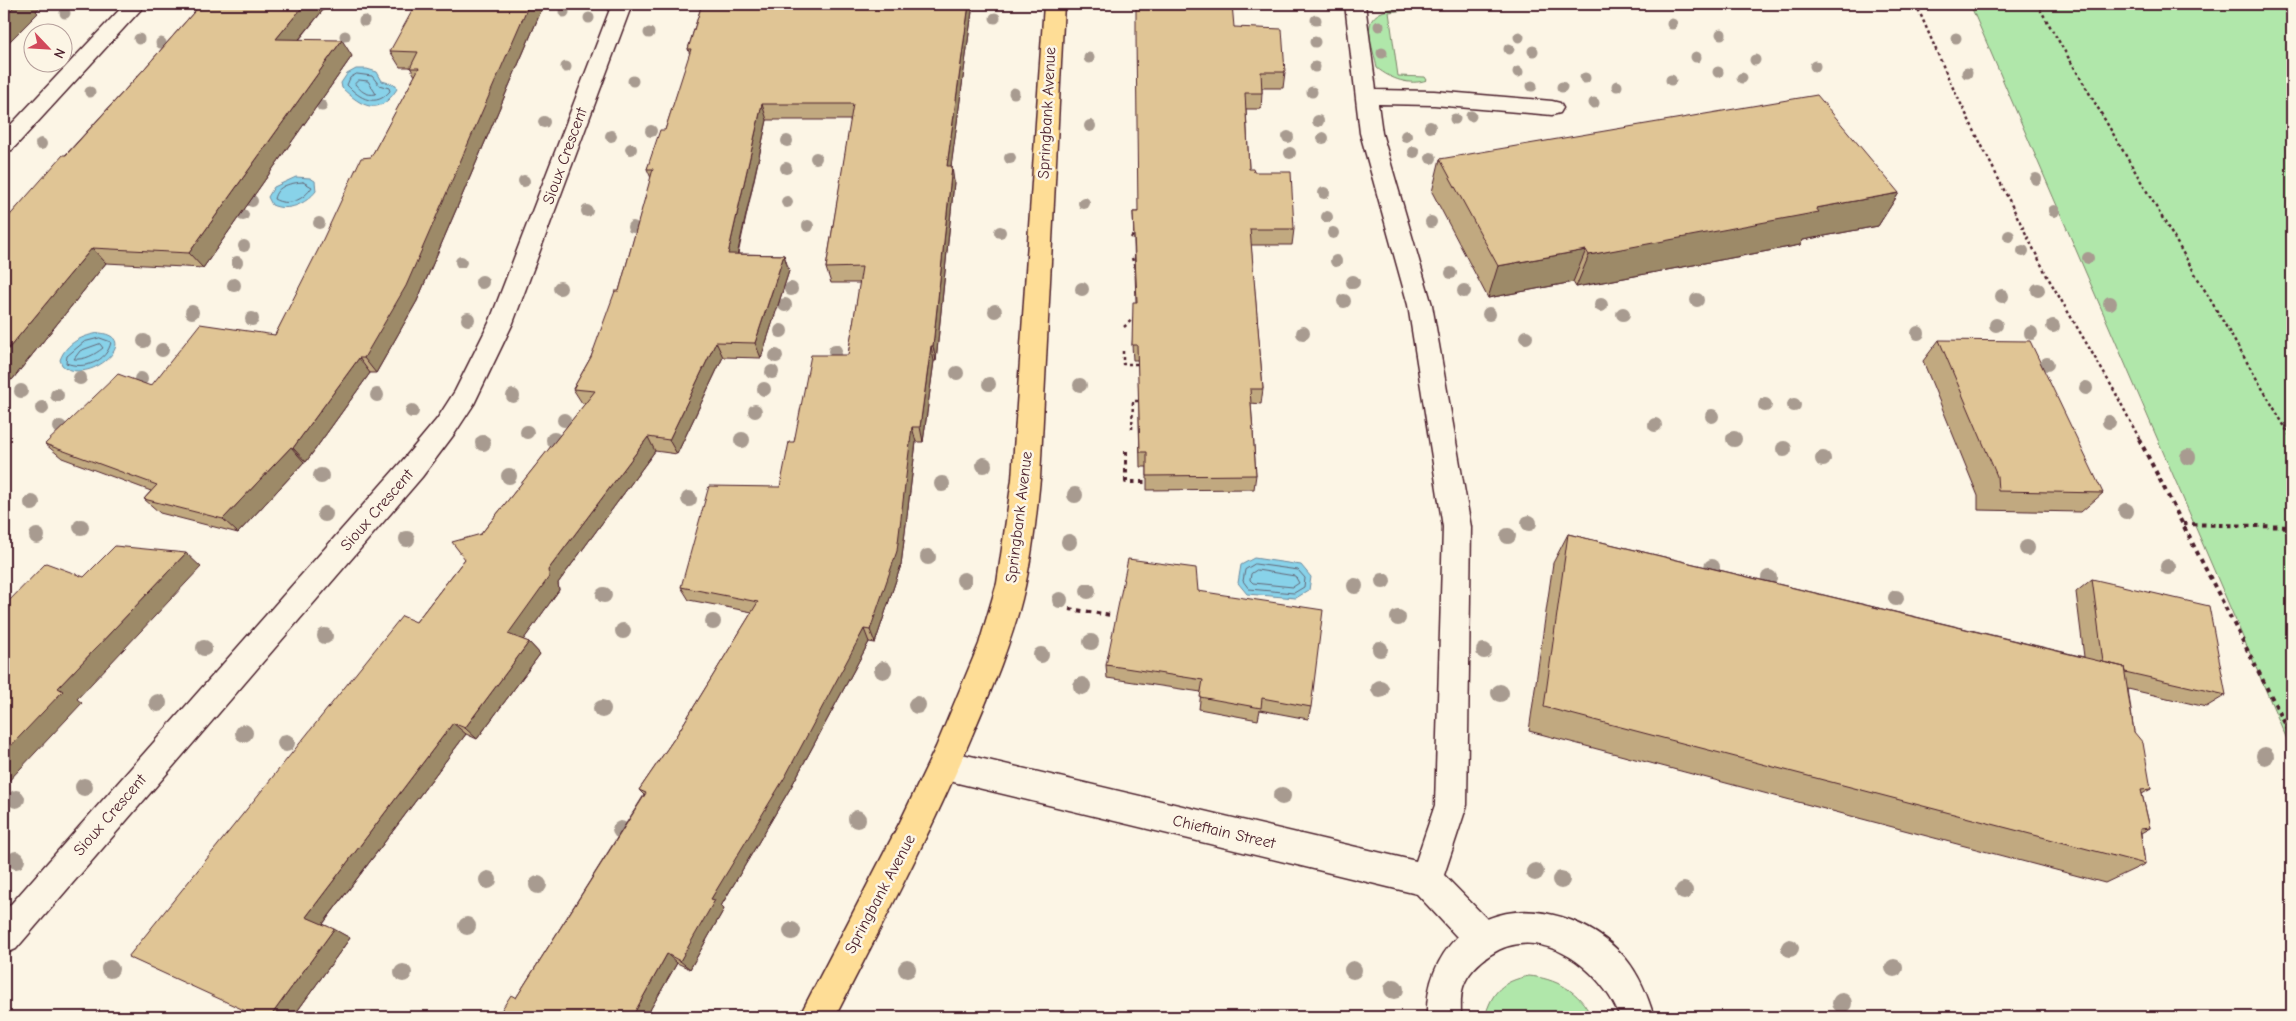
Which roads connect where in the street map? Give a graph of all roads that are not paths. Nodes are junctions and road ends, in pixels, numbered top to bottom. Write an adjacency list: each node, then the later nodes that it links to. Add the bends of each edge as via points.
1 (136, 4): 7 (street)
2 (622, 4): 10 (street, Sioux Crescent, via 510,301 481,366 446,426)
3 (1054, 4): 8 (main road, Springbank Avenue, via 1029,444 1019,540 1008,598 994,643)
4 (1355, 4): 5 (street)
5 (1366, 97): 6 (street, via 1434,98); 9 (street, via 1371,133 1420,306 1457,527 1451,805)
6 (1552, 108)
7 (4, 145)
8 (945, 765): 9 (street, Chieftain Street); 12 (main road, Springbank Avenue)
9 (1426, 880): 11 (street)
10 (4, 937)
11 (1482, 938): 13 (street, via 1459,959 1445,989); 14 (street, via 1508,928 1538,927 1568,936 1597,954 1620,978)
12 (816, 1017)
13 (1444, 1017)
14 (1637, 1017)

